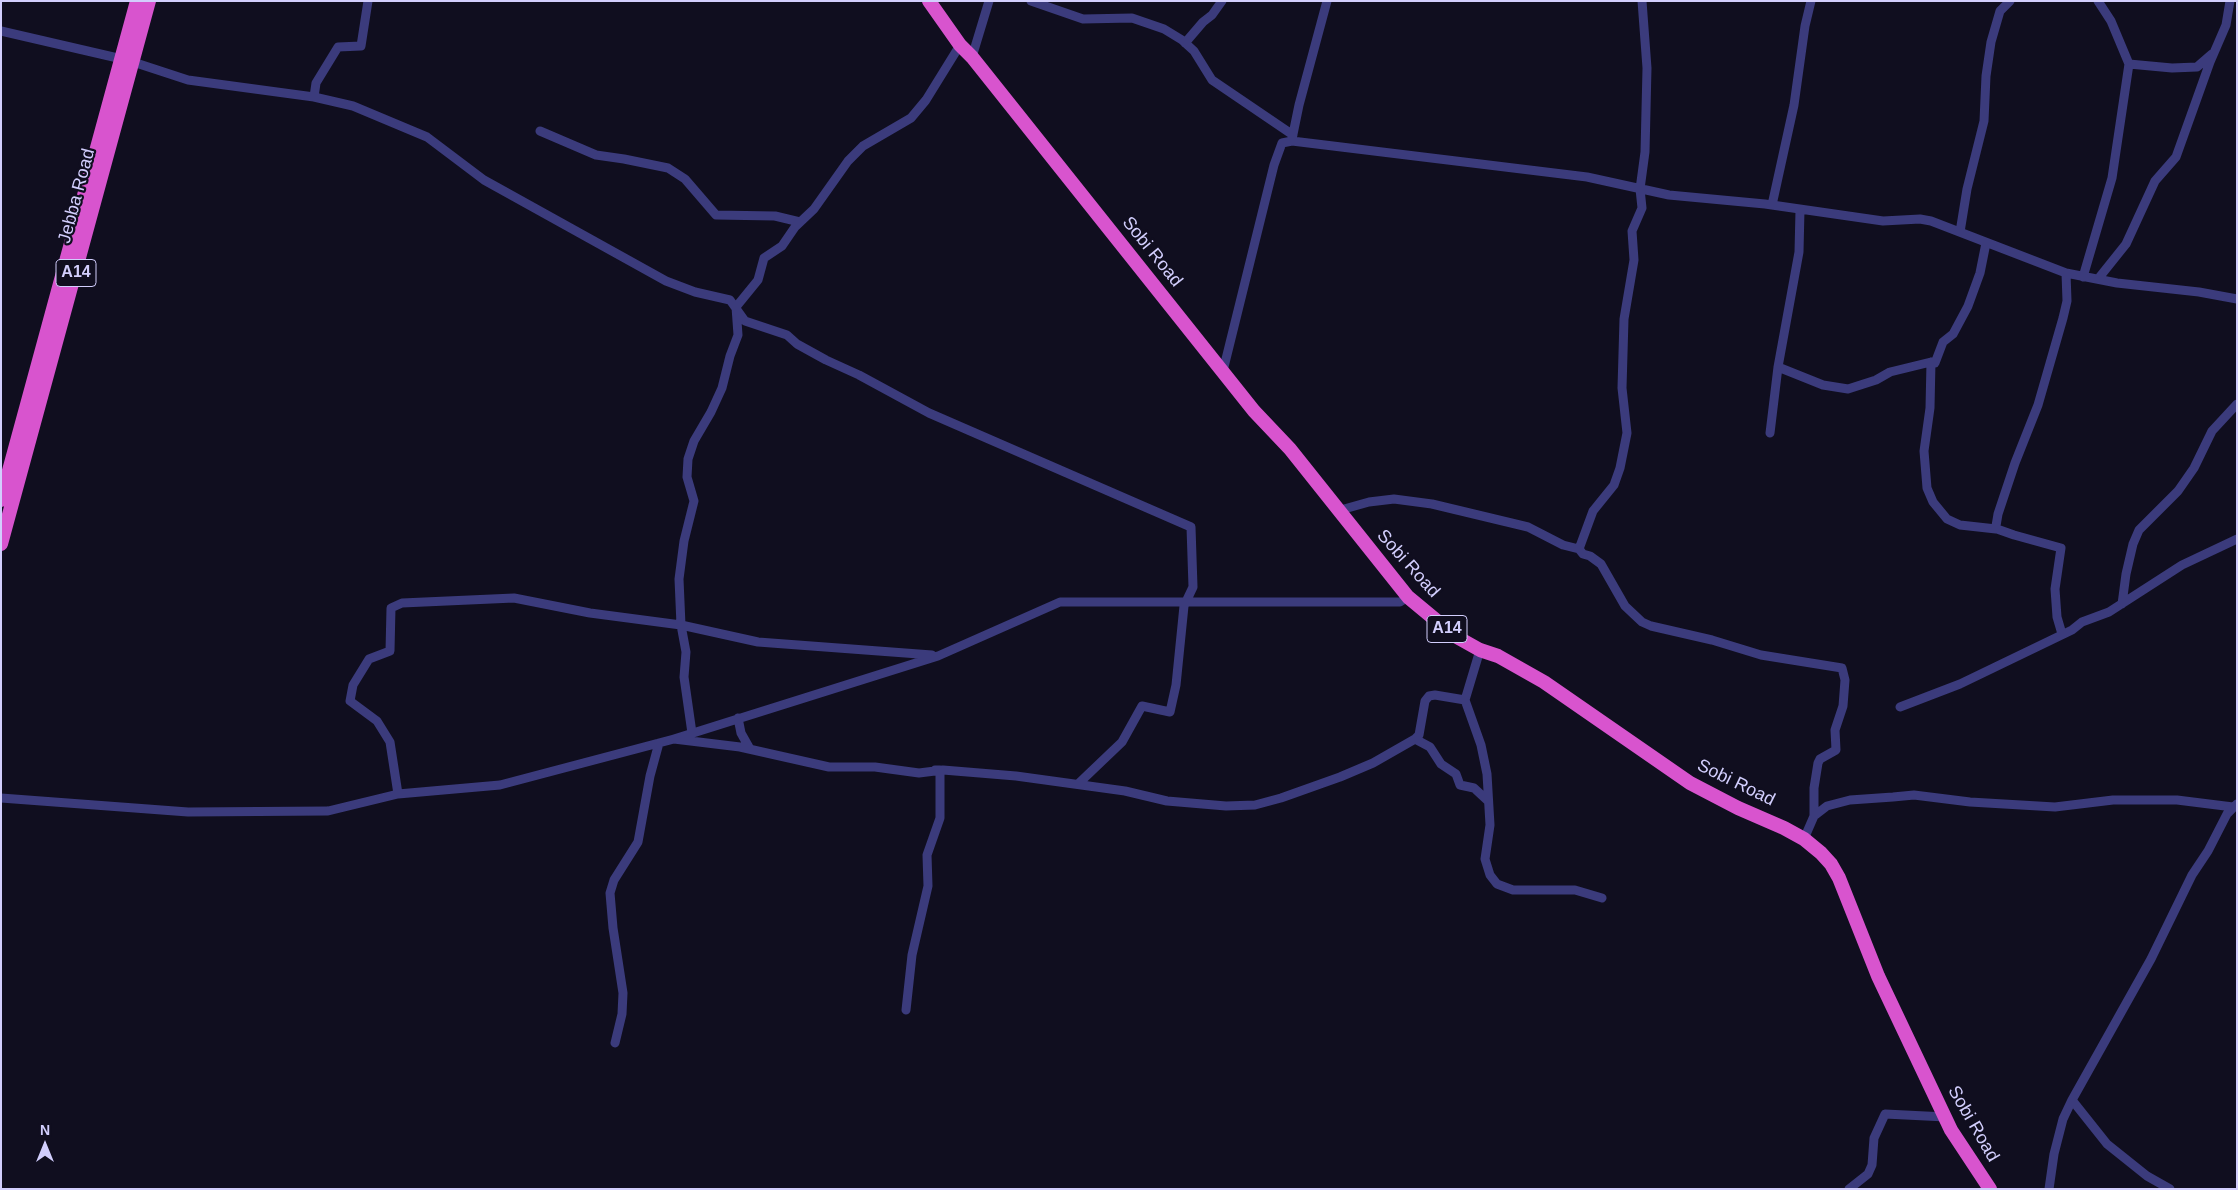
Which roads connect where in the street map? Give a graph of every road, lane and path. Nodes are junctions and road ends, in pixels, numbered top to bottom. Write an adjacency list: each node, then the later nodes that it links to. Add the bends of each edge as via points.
1 (137, 1): 19 (highway, A14)
2 (149, 1): 19 (highway, Jebba Road / A14)
3 (368, 1): 21 (street, via 361,46 338,47 316,83)
4 (929, 1): 16 (highway, Sobi Road / A14)
5 (989, 1): 18 (street)
6 (1030, 1): 15 (street, via 1083,19 1139,19 1164,29)
7 (1222, 1): 15 (street)
8 (1327, 1): 23 (street)
9 (1642, 1): 24 (street, via 1647,94)
10 (1811, 1): 25 (street, via 1794,105)
11 (2010, 1): 28 (street, via 2000,11 1991,42 1984,121)
12 (2098, 1): 20 (street, via 2111,21)
13 (2230, 1): 17 (street, via 2226,25)
14 (1, 31): 19 (street)
15 (1185, 43): 23 (street, via 1194,51 1212,80)
16 (960, 45): 18 (highway, Sobi Road / A14); 27 (street, via 911,118 863,146)
17 (2214, 52): 20 (street, via 2196,67); 32 (street, via 2176,157 2156,181 2126,244)
18 (972, 57): 37 (highway, Sobi Road / A14)
19 (128, 61): 21 (street, via 188,80); 40 (highway, A14); 44 (highway, Jebba Road / A14)
20 (2129, 64): 31 (street, via 2112,178)
21 (314, 97): 34 (street, via 353,106 426,137 484,180 666,281 730,300)
22 (540, 131): 27 (street, via 596,155 668,168 685,179 716,215 775,216)
23 (1292, 138): 24 (street, via 1587,177); 37 (street, via 1282,143 1274,165)
24 (1640, 189): 25 (street); 45 (street, via 1642,208 1632,231 1634,260 1624,319 1622,388 1627,433 1614,485 1593,511)
25 (1772, 205): 26 (street)
26 (1800, 210): 28 (street, via 1883,221 1920,219); 36 (street, via 1799,252)
27 (800, 222): 34 (street, via 782,246 764,258 758,280)
28 (1960, 232): 29 (street)
29 (1986, 243): 30 (street); 35 (street, via 1968,306 1953,334 1944,342 1935,363)
30 (2066, 273): 31 (street); 42 (street, via 2067,301 2038,405 2025,434)
31 (2083, 277): 32 (street)
32 (2098, 280): 33 (street)
33 (2237, 299)
34 (736, 307): 47 (street, via 745,321 787,335 826,360 929,413 1191,527 1193,587); 49 (street, via 738,335 722,388 694,441 688,460 687,477 694,501 679,578)
35 (1931, 362): 36 (street, via 1890,372 1848,389 1823,385); 42 (street, via 1930,408 1924,451 1927,488 1948,519 1960,525)
36 (1778, 367): 39 (street)
37 (1223, 371): 41 (highway, Sobi Road / A14)
38 (2237, 404): 48 (street, via 2212,431 2194,468 2178,491 2139,530 2133,544)
39 (1770, 433)
40 (1, 500)
41 (1338, 511): 45 (street, via 1394,499 1432,504 1528,527 1563,545); 46 (highway, Sobi Road / A14)
42 (1996, 529): 50 (street, via 2061,548 2055,589)
43 (2237, 539): 48 (street, via 2182,565)
44 (1, 544)
45 (1579, 549): 67 (street, via 1601,564 1625,606 1642,622 1761,655 1842,668 1844,706 1835,730 1836,750 1818,763)
46 (1408, 597): 47 (street, via 1400,602); 51 (highway, Sobi Road / A14, via 1455,636)
47 (1188, 601): 52 (street, via 1060,602); 62 (street, via 1184,606 1170,712 1142,706 1122,742)
48 (2122, 604): 50 (street)
49 (681, 625): 52 (street, via 758,642); 56 (street); 63 (street, via 590,613 514,598 402,603 391,608 390,650 369,659 353,685 350,700 377,721 390,742)
50 (2062, 634): 54 (street, via 1960,684)
51 (1480, 650): 53 (street); 68 (highway, Sobi Road / A14, via 1498,656 1544,682 1690,782)
52 (938, 656): 55 (street)
53 (1465, 700): 58 (street, via 1429,696 1419,735); 65 (street, via 1481,745)
54 (1900, 706)
55 (738, 718): 56 (street); 60 (street)
56 (692, 732): 57 (street)
57 (674, 739): 59 (street); 60 (street)
58 (1415, 739): 62 (street, via 1373,763 1281,798 1255,804 1226,806 1167,802); 65 (street, via 1430,747 1441,764 1456,774 1460,785 1474,788)
59 (659, 743): 63 (street, via 500,785); 71 (street, via 638,842 610,892 623,994)
60 (750, 749): 61 (street, via 830,766 919,772)
61 (940, 770): 62 (street); 70 (street, via 940,818 927,856 928,886 912,955)
62 (1078, 784)
63 (398, 794): 64 (street, via 328,811 298,812 188,812)
64 (1, 798)
65 (1488, 801): 69 (street, via 1490,825 1485,859 1497,884 1513,890 1575,890)
66 (2235, 806): 67 (street, via 2134,799 2055,807 1914,796 1837,802); 72 (street, via 2188,882 2151,959)
67 (1814, 816): 68 (street)
68 (1804, 839): 73 (highway, Sobi Road / A14, via 1831,864 1839,878 1878,976)
69 (1602, 898)
70 (906, 1010)
71 (615, 1043)
72 (2072, 1100): 76 (street, via 2063,1119); 77 (street, via 2107,1144 2147,1176)
73 (1946, 1117): 74 (street, via 1886,1114 1874,1138 1868,1174); 75 (highway, Sobi Road / A14, via 1951,1130)
74 (1849, 1189)
75 (1990, 1189)
76 (2049, 1189)
77 (2170, 1189)

